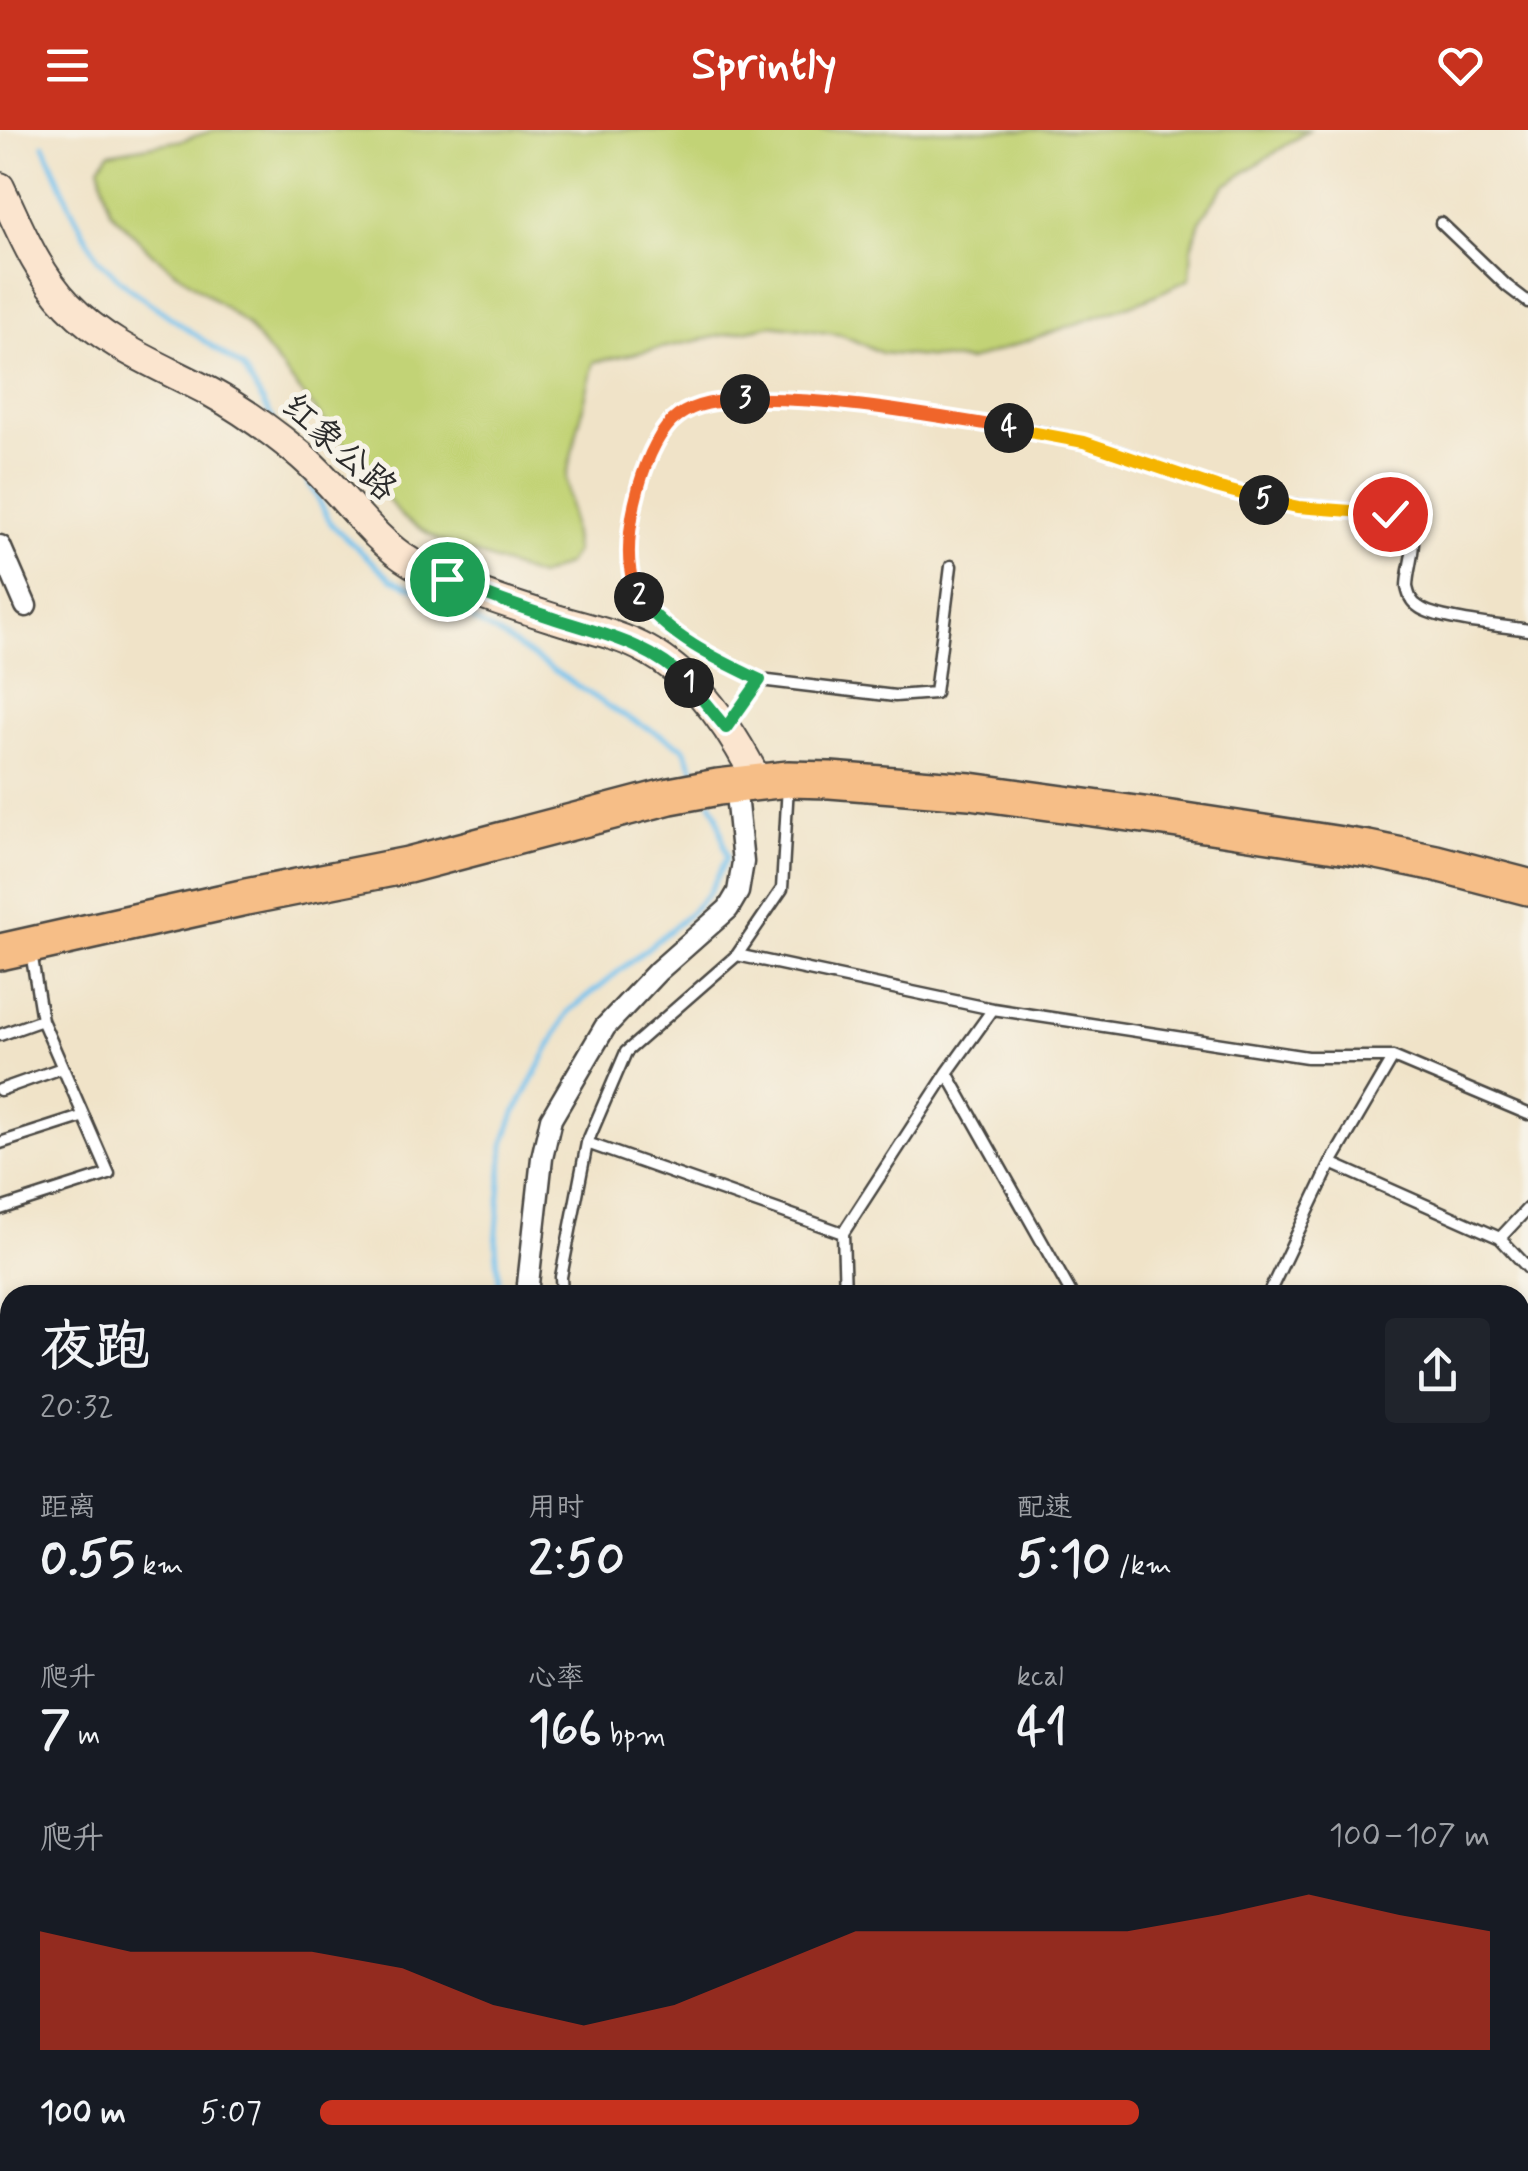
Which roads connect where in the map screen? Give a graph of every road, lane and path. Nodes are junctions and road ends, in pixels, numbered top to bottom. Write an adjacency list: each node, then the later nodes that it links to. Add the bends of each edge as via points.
1 (0, 187): 9 (main road, 红象公路, via 47,278 69,307 115,343 248,416 302,456 411,562 647,650 681,674)
2 (1441, 223): 3 (lane)
3 (1528, 302)
4 (0, 546): 6 (street)
5 (951, 566): 8 (lane, via 935,693 895,696)
6 (26, 606)
7 (1528, 630): 8 (lane, via 1418,607 1407,587 1413,531 1399,517 1262,500 1061,436 859,406 763,398 714,402 675,418 652,447 634,513 629,565 640,598 657,618)
8 (760, 680): 9 (lane)
9 (726, 728): 10 (main road, 红象公路)
10 (750, 783): 11 (highway, via 864,782 1183,820 1385,853); 12 (highway, via 670,796 408,865 246,897); 13 (lane, via 782,889); 31 (street, via 738,892 728,910 605,1027 551,1120)
11 (1528, 888)
12 (21, 954): 15 (lane)
13 (736, 956): 14 (lane); 24 (lane, via 626,1052)
14 (993, 1009): 17 (lane, via 1308,1057); 19 (lane)
15 (42, 1020): 16 (lane); 18 (lane)
16 (0, 1036)
17 (1393, 1057): 21 (lane); 25 (lane)
18 (62, 1068): 20 (lane); 22 (lane)
19 (947, 1073): 28 (lane); 34 (lane)
20 (0, 1090)
21 (1528, 1114)
22 (84, 1116): 23 (lane); 27 (lane, via 108,1174)
23 (0, 1143)
24 (587, 1143): 28 (lane); 32 (lane)
25 (1331, 1162): 29 (lane); 35 (lane)
26 (1528, 1208): 29 (lane)
27 (0, 1209)
28 (844, 1233): 33 (lane)
29 (1500, 1238): 30 (lane)
30 (1528, 1268)
31 (528, 1285)
32 (561, 1285)
33 (845, 1285)
34 (1066, 1285)
35 (1273, 1285)

